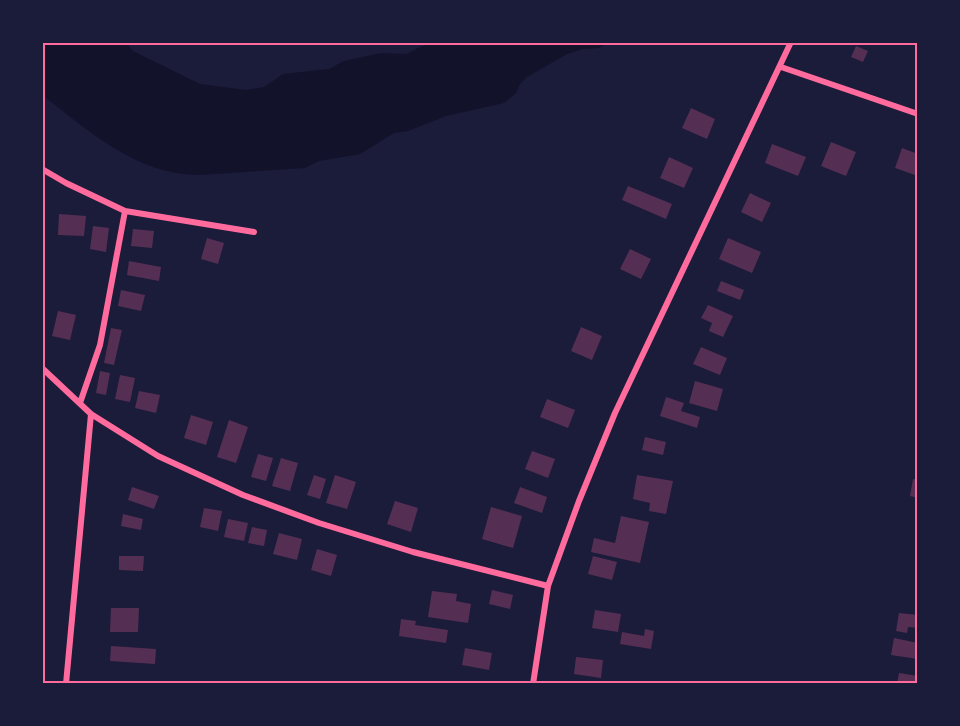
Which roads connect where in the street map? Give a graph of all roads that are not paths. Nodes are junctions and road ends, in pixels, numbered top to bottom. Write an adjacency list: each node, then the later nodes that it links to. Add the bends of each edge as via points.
1 (791, 42): 2 (street)
2 (781, 67): 3 (street); 10 (street, via 615,413)
3 (918, 114)
4 (42, 169): 5 (street)
5 (124, 211): 6 (street); 8 (street, via 100,345)
6 (254, 232)
7 (42, 368): 8 (street)
8 (80, 403): 9 (street)
9 (91, 414): 10 (street, via 158,456 243,495 413,552); 11 (street)
10 (548, 586): 12 (street)
11 (66, 684)
12 (533, 684)

